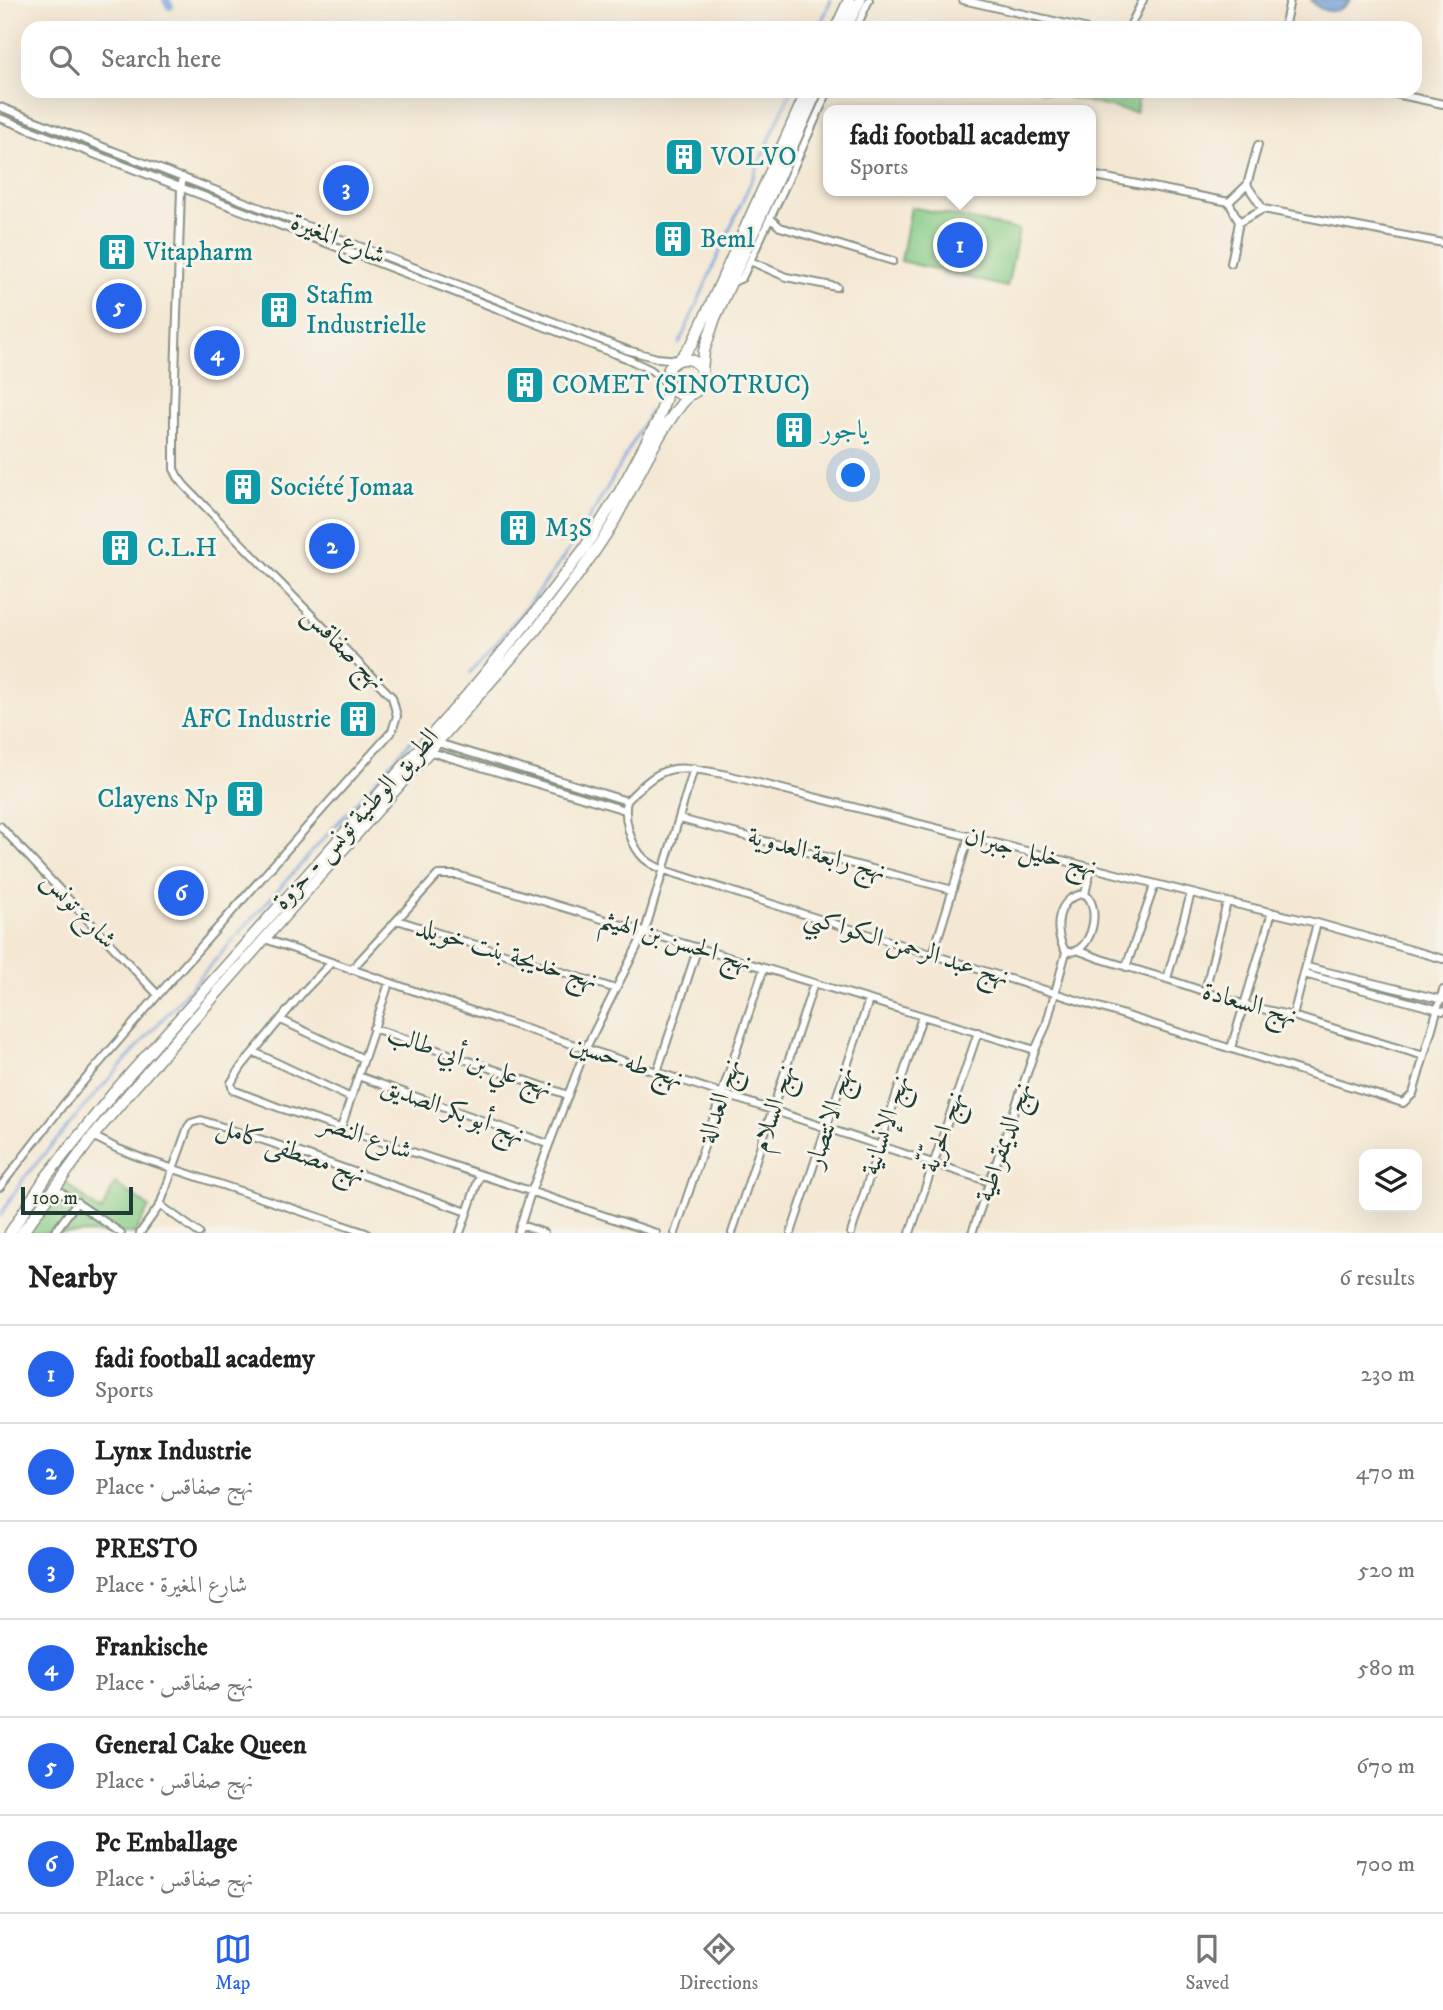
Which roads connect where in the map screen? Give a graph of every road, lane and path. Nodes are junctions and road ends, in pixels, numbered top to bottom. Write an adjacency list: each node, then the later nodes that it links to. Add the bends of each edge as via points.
1 (849, 0): 7 (main road)
2 (860, 0): 8 (main road)
3 (869, 0): 9 (street)
4 (963, 0): 10 (street)
5 (1143, 0): 11 (street)
6 (1290, 0): 12 (street)
7 (839, 21)
8 (850, 21)
9 (859, 21)
10 (1054, 21)
11 (1132, 21)
12 (1286, 21)
13 (804, 98): 37 (main road, via 692,344)
14 (814, 98): 35 (main road)
15 (825, 98): 19 (street)
16 (1415, 98): 17 (street)
17 (1443, 104)
18 (0, 107): 24 (street, شارع المغيرة)
19 (820, 109): 20 (street); 29 (street)
20 (823, 110)
21 (0, 118): 26 (street, شارع المغيرة)
22 (1258, 145): 25 (street)
23 (1096, 175): 27 (street)
24 (183, 177): 26 (street, نهج صفاقس); 37 (street, شارع المغيرة, via 627,350)
25 (1247, 185): 27 (street); 28 (street)
26 (181, 189): 39 (street, شارع المغيرة, via 626,358); 77 (street, نهج صفاقس, via 174,468 185,486 392,697 397,716 392,731)
27 (1228, 202): 30 (street)
28 (1263, 209): 30 (street); 31 (street)
29 (770, 218): 32 (street); 33 (street, via 780,227)
30 (1239, 222): 34 (street)
31 (1443, 243)
32 (750, 261): 35 (street, via 742,278); 36 (street, via 786,277)
33 (893, 261)
34 (1231, 263)
35 (731, 283): 38 (main road, via 709,332)
36 (837, 287)
37 (679, 360): 38 (main road, via 693,360); 39 (main road, via 668,369)
38 (702, 370): 40 (main road, via 702,385)
39 (668, 384): 40 (main road, via 677,393); 101 (main road, الطريق الوطنية تونس - حزوة, via 658,420 619,493 584,549 531,618)
40 (690, 394): 41 (main road, الطريق الوطنية تونس - حزوة, via 673,414 575,580)
41 (434, 748): 43 (street); 44 (street); 59 (main road, الطريق الوطنية تونس - حزوة)
42 (694, 768): 43 (street, نهج خليل جبران, via 663,770); 45 (street); 47 (street, نهج خليل جبران)
43 (627, 801): 44 (street, نهج عبد الرحمن الكواكبي)
44 (625, 810): 49 (street, نهج عبد الرحمن الكواكبي, via 640,854)
45 (680, 819): 49 (street); 51 (street, نهج رابعة العدوية)
46 (0, 826): 77 (street, شارع تونس)
47 (969, 837): 48 (street, نهج خليل جبران); 51 (street)
48 (1091, 868): 50 (street, نهج خليل جبران); 53 (street)
49 (664, 870): 58 (street); 63 (street, نهج عبد الرحمن الكواكبي)
50 (1156, 884): 52 (street, نهج خليل جبران); 66 (street)
51 (953, 890): 63 (street)
52 (1191, 893): 54 (street, نهج خليل جبران); 70 (street)
53 (1085, 894): 61 (street, via 1094,905 1094,914 1087,938); 62 (street, via 1071,899 1059,916 1058,935)
54 (1227, 902): 55 (street, نهج خليل جبران); 75 (street)
55 (1272, 912): 57 (street, نهج خليل جبران); 80 (street)
56 (397, 920): 58 (street, نهج الحسن بن الهيثم, via 438,875 457,875); 68 (street, نهج الحسن بن الهيثم); 73 (street, نهج خديجة بنت خويلد)
57 (1317, 923): 64 (street, نهج خليل جبران); 69 (street)
58 (645, 931): 60 (street, نهج الحسن بن الهيثم); 73 (street)
59 (265, 939): 65 (street, نهج طه حسين); 102 (main road, الطريق الوطنية تونس - حزوة)
60 (698, 947): 67 (street, نهج الحسن بن الهيثم); 93 (street)
61 (1077, 950): 62 (street); 66 (street, نهج السعادة)
62 (1066, 952): 76 (street, نهج الديمقراطية)
63 (933, 954): 76 (street, نهج عبد الرحمن الكواكبي)
64 (1443, 959)
65 (331, 963): 68 (street, نهج طه حسين); 84 (street, شارع النصر)
66 (1126, 967): 70 (street, نهج السعادة)
67 (764, 968): 72 (street, نهج الحسن بن الهيثم); 95 (street, نهج العدالة)
68 (351, 970): 71 (street, نهج طه حسين)
69 (1306, 971): 78 (street); 81 (street); 82 (street)
70 (1167, 979): 75 (street, نهج السعادة)
71 (389, 983): 85 (street); 87 (street, نهج طه حسين)
72 (814, 983): 79 (street, نهج الحسن بن الهيثم); 98 (street, نهج السلام)
73 (616, 989): 87 (street)
74 (1443, 990): 78 (street)
75 (1205, 992): 80 (street, نهج السعادة)
76 (1054, 993): 88 (street, نهج عبد الرحمن الكواكبي); 89 (street, نهج الديمقراطية)
77 (158, 995): 109 (street, نهج صفاقس)
78 (1442, 999): 81 (street)
79 (869, 1000): 83 (street, نهج الحسن بن الهيثم); 99 (street, نهج الانتصار)
80 (1245, 1005): 82 (street, نهج السعادة); 88 (street)
81 (1441, 1010): 91 (street)
82 (1293, 1016): 91 (street, نهج السعادة)
83 (922, 1017): 86 (street, نهج الحسن بن الهيثم); 104 (street, نهج الإنسانية)
84 (281, 1020): 90 (street, شارع النصر); 92 (street)
85 (373, 1028): 92 (street); 96 (street, نهج علي بن أبي طالب)
86 (978, 1032): 89 (street, نهج الحسن بن الهيثم); 105 (street, نهج الحرّيّة)
87 (586, 1048): 93 (street, نهج طه حسين); 96 (street)
88 (1231, 1048): 91 (street, نهج عبد الرحمن الكواكبي, via 1403,1103 1413,1094)
89 (1035, 1050): 108 (street, نهج الديمقراطية)
90 (254, 1052): 97 (street); 100 (street, شارع النصر, via 232,1080 233,1090)
91 (1424, 1056)
92 (363, 1059): 94 (street)
93 (657, 1072): 95 (street, نهج طه حسين)
94 (358, 1076): 97 (street); 103 (street, نهج أبو بكر الصديق)
95 (723, 1093): 98 (street, نهج طه حسين); 127 (street, نهج العدالة)
96 (568, 1094): 103 (street)
97 (351, 1098): 100 (street)
98 (774, 1110): 99 (street, نهج طه حسين); 128 (street, نهج السلام)
99 (827, 1127): 104 (street, نهج طه حسين); 129 (street, نهج الانتصار)
100 (341, 1128): 107 (street, شارع النصر)
101 (83, 1130): 102 (street); 117 (main road, الطريق الوطنية تونس - حزوة)
102 (93, 1136): 106 (street); 110 (main road, الطريق الوطنية تونس - حزوة)
103 (548, 1144): 111 (street)
104 (879, 1144): 105 (street, نهج طه حسين); 130 (street, نهج الإنسانية)
105 (932, 1163): 108 (street, نهج طه حسين); 131 (street, نهج الحرّيّة)
106 (172, 1169): 113 (street, نهج مصطفى كامل); 114 (street, نهج مصطفى كامل, via 188,1127 201,1120); 122 (street)
107 (480, 1175): 111 (street, شارع النصر); 114 (street)
108 (990, 1182): 132 (street, نهج الديمقراطية)
109 (0, 1187)
110 (55, 1188): 112 (street); 118 (main road, الطريق الوطنية تونس - حزوة)
111 (531, 1192): 115 (street); 126 (street, شارع النصر)
112 (76, 1202): 116 (street); 119 (street)
113 (160, 1205): 120 (street, نهج مصطفى كامل); 121 (street)
114 (467, 1212): 123 (street)
115 (521, 1225): 124 (street); 125 (street)
116 (117, 1232)
117 (10, 1233)
118 (22, 1233)
119 (54, 1233)
120 (140, 1233)
121 (199, 1233)
122 (366, 1233)
123 (460, 1233)
124 (518, 1233)
125 (544, 1233)
126 (656, 1233)
127 (675, 1233)
128 (732, 1233)
129 (791, 1233)
130 (851, 1233)
131 (910, 1233)
132 (972, 1233)

